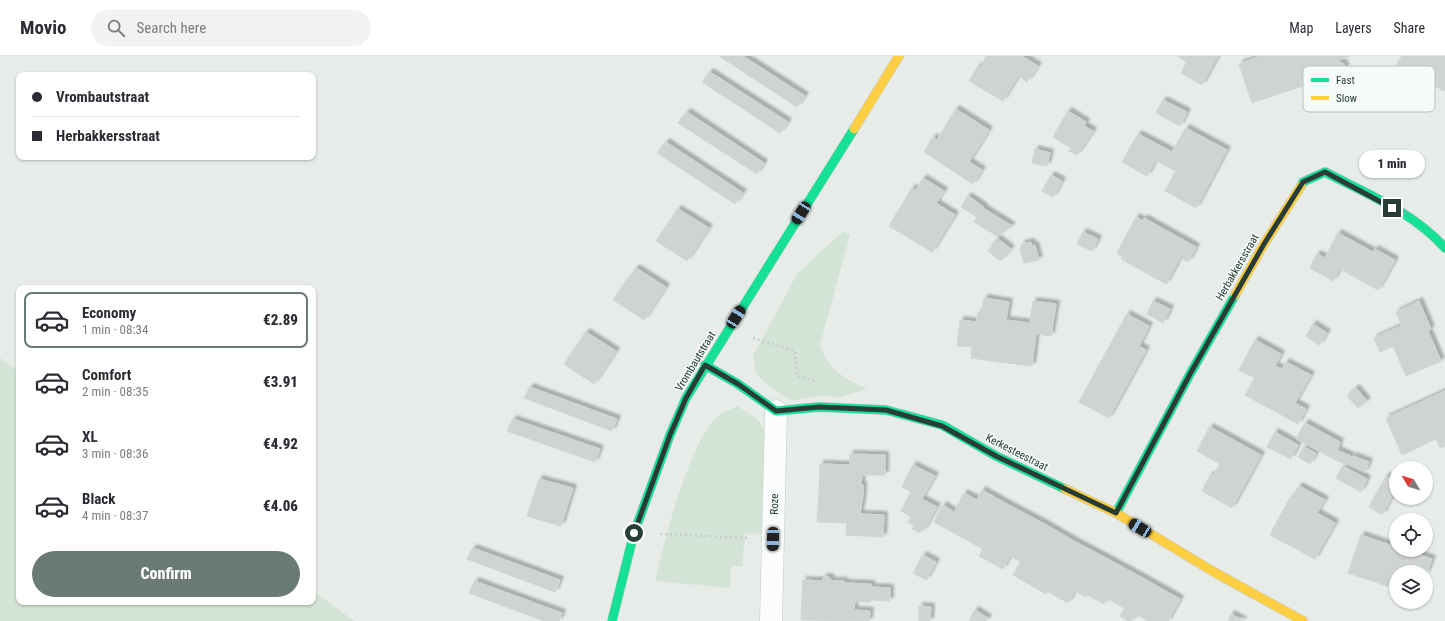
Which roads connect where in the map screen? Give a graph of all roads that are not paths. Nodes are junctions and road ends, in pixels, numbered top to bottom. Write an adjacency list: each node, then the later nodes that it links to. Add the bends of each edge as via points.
1 (899, 56): 3 (street, Vrombautstraat)
2 (1445, 248): 5 (street, Herbakkersstraat, via 1406,214 1325,172 1303,182 1264,244 1198,360)
3 (705, 365): 4 (street); 6 (street, Vrombautstraat, via 686,398 670,435 634,533)
4 (776, 411): 5 (street, Kerkesteestraat, via 819,407 886,410 942,426 996,456); 7 (street, Roze)
5 (1116, 513): 8 (street, Kerkesteestraat, via 1214,572)
6 (612, 621)
7 (771, 621)
8 (1303, 621)

